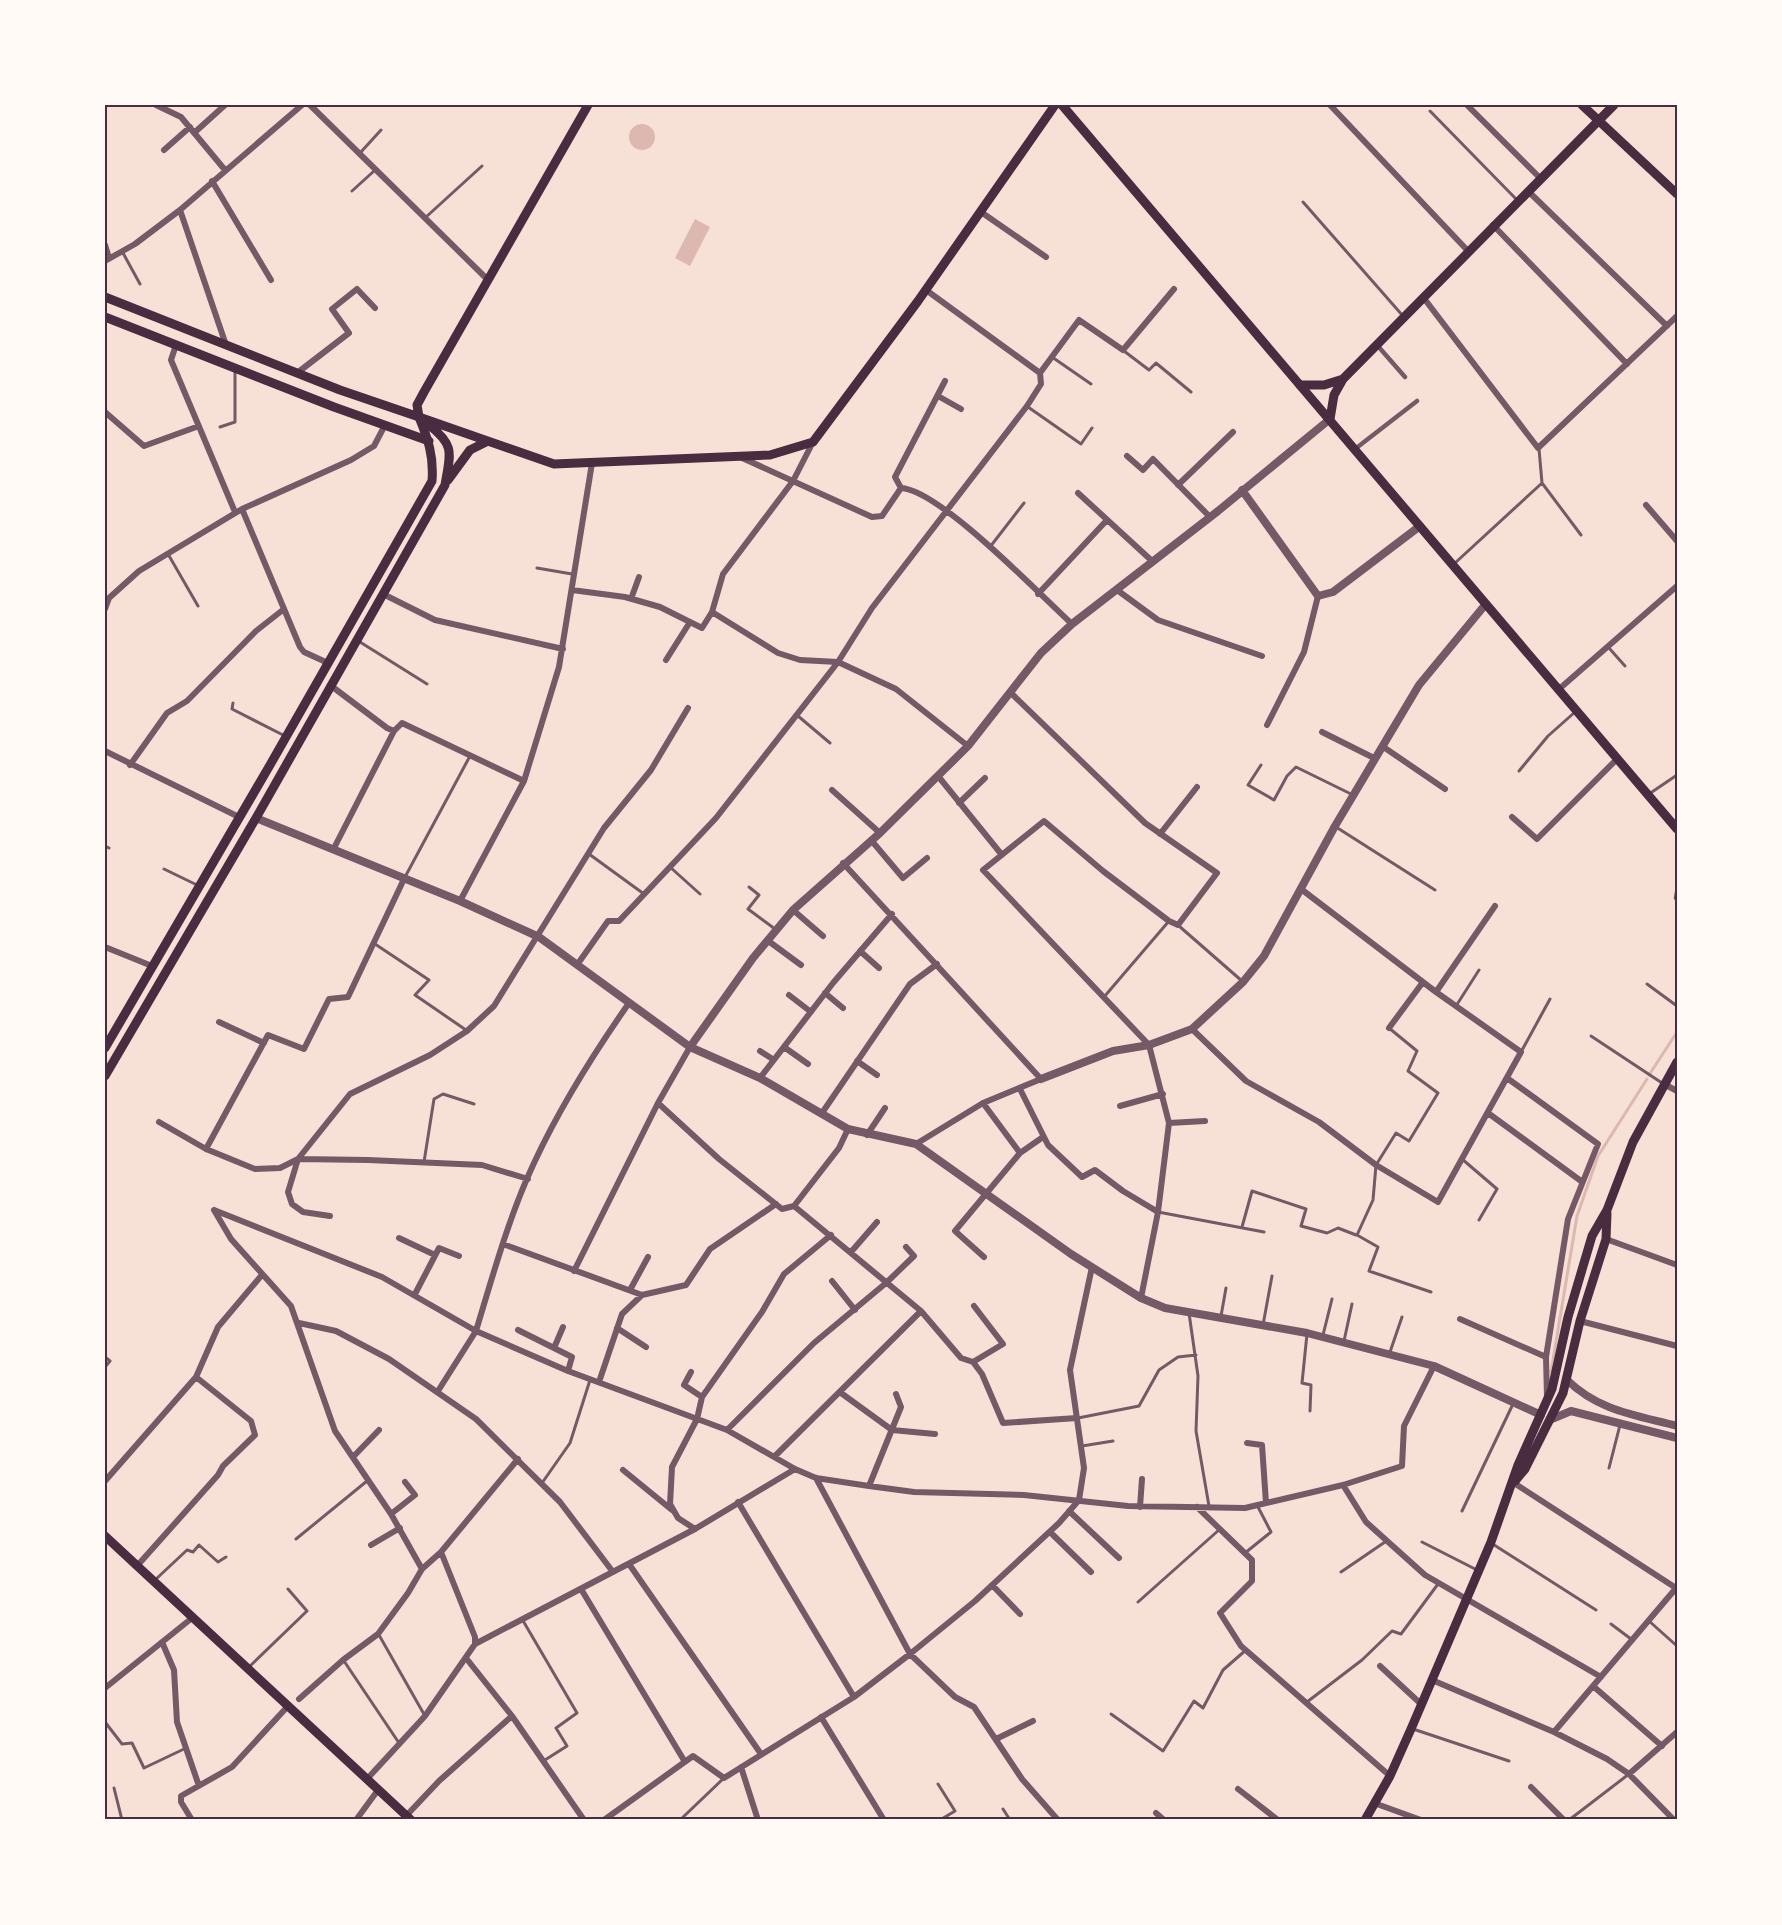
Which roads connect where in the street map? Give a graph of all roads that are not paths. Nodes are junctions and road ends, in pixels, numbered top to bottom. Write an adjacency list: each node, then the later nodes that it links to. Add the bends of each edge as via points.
1 (156, 105): 14 (street, via 182,117)
2 (225, 105): 14 (street)
3 (302, 105): 19 (street)
4 (310, 105): 17 (street)
5 (588, 105): 37 (main road)
6 (1055, 105): 29 (main road)
7 (1062, 105): 62 (main road)
8 (1330, 105): 33 (street)
9 (1467, 105): 21 (street)
10 (1582, 105): 13 (main road)
11 (1614, 105): 13 (main road)
12 (1430, 111): 26 (lane)
13 (1599, 121): 21 (main road); 25 (main road)
14 (192, 130): 16 (street); 19 (street)
15 (381, 130): 17 (lane)
16 (164, 150)
17 (358, 154): 20 (street)
18 (482, 166): 30 (lane)
19 (225, 170): 22 (street)
20 (374, 171): 24 (lane); 30 (street)
21 (1540, 178): 23 (main road)
22 (212, 181): 28 (street); 38 (street)
23 (1527, 190): 26 (main road); 48 (street)
24 (352, 191)
25 (1677, 194)
26 (1518, 200): 31 (main road)
27 (1303, 202): 47 (lane)
28 (180, 210): 34 (street); 50 (street)
29 (981, 212): 35 (street); 41 (main road)
30 (424, 219): 37 (street)
31 (1492, 225): 33 (main road); 54 (street)
32 (105, 245): 36 (street)
33 (1468, 250): 43 (main road)
34 (122, 251): 36 (street); 39 (lane)
35 (1046, 257)
36 (107, 260)
37 (487, 279): 71 (main road, via 417,405)
38 (271, 280)
39 (140, 284)
40 (1174, 288): 52 (street)
41 (926, 290): 57 (street); 82 (main road)
42 (105, 297): 50 (main road)
43 (1423, 297): 47 (main road); 83 (street)
44 (375, 308): 56 (street, via 357,289 336,304 332,309 350,333)
45 (1677, 316): 48 (street)
46 (105, 317): 49 (main road)
47 (1404, 317): 51 (main road)
48 (1667, 326): 54 (street)
49 (176, 345): 55 (main road); 74 (street, via 171,360)
50 (226, 345): 56 (main road)
51 (1377, 345): 58 (street); 59 (main road)
52 (1122, 350): 53 (street, via 1079,320); 64 (lane, via 1149,370 1156,363)
53 (1052, 357): 57 (street); 61 (lane)
54 (1627, 364): 83 (street)
55 (235, 368): 68 (main road); 75 (lane, via 235,422)
56 (297, 373): 63 (main road)
57 (1040, 373): 67 (street, via 1041,384)
58 (1405, 377)
59 (1343, 379): 62 (main road, via 1324,385); 72 (main road, via 1334,395)
60 (945, 381): 65 (street)
61 (1091, 384)
62 (1300, 385): 72 (main road)
63 (340, 390): 68 (main road); 71 (main road)
64 (1191, 392)
65 (938, 396): 69 (street); 92 (street, via 895,477)
66 (1418, 401): 84 (street)
67 (1026, 406): 76 (lane, via 1081,444); 98 (street)
68 (334, 407): 73 (main road)
69 (961, 409)
70 (105, 412): 74 (street, via 144,446)
71 (419, 417): 77 (main road); 79 (main road); 80 (main road)
72 (1330, 418): 84 (main road); 93 (street)
73 (385, 425): 80 (main road); 97 (street, via 374,446 351,460)
74 (199, 426): 97 (street)
75 (220, 427)
76 (1092, 428)
77 (457, 432): 79 (main road); 81 (main road)
78 (1233, 432): 91 (street)
79 (445, 437): 80 (main road); 90 (main road, via 449,454)
80 (429, 441): 132 (main road, via 432,481)
81 (486, 442): 87 (main road, via 554,464); 90 (main road, via 465,456)
82 (813, 442): 86 (main road, via 770,455); 88 (street)
83 (1538, 448): 89 (lane)
84 (1355, 449): 101 (main road)
85 (1127, 456): 91 (street, via 1143,470 1153,459)
86 (739, 457): 87 (main road); 88 (street)
87 (592, 463): 109 (street)
88 (793, 480): 92 (street, via 877,518); 123 (street, via 723,574)
89 (1542, 483): 102 (lane); 107 (lane)
90 (445, 485): 114 (main road)
91 (1178, 485): 99 (street)
92 (901, 488): 98 (street, via 914,491)
93 (1242, 490): 99 (street); 117 (street)
94 (1078, 493): 100 (street)
95 (1024, 503): 104 (lane)
96 (1646, 505): 103 (street)
97 (238, 510): 105 (street); 122 (street)
98 (946, 511): 104 (street); 131 (street, via 872,608)
99 (1210, 517): 106 (street)
100 (1107, 520): 106 (street); 115 (street)
101 (1420, 526): 107 (main road); 117 (street, via 1333,591)
102 (1581, 535)
103 (1677, 541)
104 (989, 548): 115 (street)
105 (168, 554): 116 (street); 120 (lane)
106 (1151, 560): 113 (street)
107 (1452, 566): 119 (main road)
108 (537, 568): 109 (lane)
109 (574, 574): 112 (street)
110 (639, 577): 118 (street)
111 (1677, 586): 127 (street)
112 (572, 590): 118 (street); 128 (street)
113 (1117, 590): 125 (street); 129 (street, via 1158,620)
114 (383, 594): 126 (main road); 128 (street, via 435,620)
115 (1038, 594): 125 (street)
116 (107, 596): 121 (street)
117 (1318, 596): 142 (street, via 1304,652)
118 (631, 599): 124 (street, via 660,607)
119 (1485, 605): 136 (main road); 148 (street, via 1419,685)
120 (198, 606)
121 (105, 609)
122 (284, 609): 132 (street, via 304,652); 153 (street, via 187,701 167,713)
123 (712, 612): 124 (street, via 702,628); 131 (street, via 778,653 800,660)
124 (690, 622): 130 (street)
125 (1072, 624): 137 (street, via 1041,653)
126 (356, 640): 134 (lane); 135 (main road)
127 (1608, 646): 133 (lane); 136 (street)
128 (564, 649): 159 (street)
129 (1262, 656)
130 (666, 660)
131 (838, 662): 141 (street); 147 (street, via 896,689)
132 (328, 663): 145 (main road)
133 (1625, 666)
134 (427, 684)
135 (330, 685): 143 (street); 168 (main road)
136 (1558, 690): 140 (main road)
137 (1010, 692): 147 (street); 172 (street)
138 (233, 703): 145 (lane, via 232,709)
139 (688, 708): 175 (street, via 651,770 604,828)
140 (1577, 711): 152 (main road); 155 (lane, via 1548,736)
141 (797, 715): 146 (lane); 179 (street, via 716,818)
142 (1267, 725)
143 (394, 731): 150 (street, via 402,723); 174 (street)
144 (1322, 732): 151 (street)
145 (286, 737): 166 (main road)
146 (830, 743)
147 (968, 746): 157 (street)
148 (1382, 746): 151 (street); 161 (street)
149 (105, 751): 153 (street)
150 (470, 756): 159 (street); 181 (lane)
151 (1374, 758): 164 (street)
152 (1617, 759): 163 (main road); 167 (street, via 1537,839)
153 (130, 765): 166 (street)
154 (1261, 765): 164 (lane, via 1248,785 1274,801 1296,767)
155 (1519, 771)
156 (1677, 775): 163 (lane)
157 (938, 776): 165 (street); 171 (street)
158 (985, 778): 165 (street)
159 (524, 781): 188 (street)
160 (1197, 787): 172 (street)
161 (1445, 789)
162 (832, 790): 171 (street)
163 (1648, 794): 170 (main road)
164 (1353, 795): 169 (street)
165 (960, 803): 176 (street)
166 (239, 817): 182 (main road)
167 (1512, 817)
168 (256, 818): 174 (street); 237 (main road)
169 (1335, 826): 184 (street); 185 (lane)
170 (1677, 829)
171 (880, 832): 173 (street)
172 (1160, 834): 193 (street, via 1217,873)
173 (871, 840): 177 (street, via 903,878); 178 (street)
174 (333, 850): 181 (street)
175 (589, 854): 186 (lane); 196 (street)
176 (1002, 855): 192 (street, via 1044,821); 213 (street, via 983,870)
177 (927, 858)
178 (843, 863): 190 (street); 191 (street)
179 (670, 867): 186 (street); 187 (lane)
180 (164, 869): 182 (lane)
181 (404, 879): 188 (street); 198 (street)
182 (198, 886): 204 (main road)
183 (749, 887): 194 (lane, via 759,895 748,909)
184 (1301, 889): 207 (street, via 1264,957); 208 (street)
185 (1435, 890)
186 (644, 894): 201 (street, via 619,921 609,921)
187 (700, 894)
188 (460, 901): 196 (street)
189 (1495, 906): 210 (street)
190 (793, 910): 194 (street); 195 (street)
191 (892, 914): 200 (street); 202 (street)
192 (1169, 921): 193 (street); 213 (lane)
193 (1178, 925): 207 (lane)
194 (776, 930): 197 (street)
195 (823, 936)
196 (538, 937): 201 (street); 223 (street, via 494,1006)
197 (767, 940): 203 (street); 227 (street)
198 (375, 944): 223 (lane, via 429,980 416,995); 225 (street, via 348,997 329,999 304,1049 268,1035)
199 (105, 947): 204 (street)
200 (860, 951): 205 (street); 211 (street)
201 (577, 964): 215 (street)
202 (937, 964): 233 (street, via 910,984); 240 (street)
203 (801, 965)
204 (152, 966): 229 (main road)
205 (879, 968)
206 (1479, 970): 216 (lane)
207 (1243, 982): 222 (street)
208 (1423, 982): 210 (street); 221 (street)
209 (1647, 984): 217 (lane)
210 (1436, 992): 216 (street)
211 (825, 993): 218 (street); 219 (street)
212 (789, 995): 219 (street)
213 (1104, 997): 226 (street)
214 (1551, 999): 231 (lane)
215 (629, 1003): 227 (street); 265 (street, via 588,1062)
216 (1456, 1006): 231 (street)
217 (1677, 1006)
218 (843, 1008)
219 (811, 1012): 228 (street)
220 (219, 1022): 225 (street)
221 (1389, 1028): 264 (lane, via 1417,1052 1407,1071 1438,1093 1409,1141 1396,1133)
222 (1192, 1029): 226 (street); 264 (street, via 1246,1081 1319,1122)
223 (467, 1031): 261 (street, via 430,1055 350,1094)
224 (1591, 1036): 241 (lane)
225 (264, 1043): 259 (street)
226 (1149, 1045): 240 (street, via 1113,1051); 244 (street)
227 (690, 1047): 238 (street); 245 (street)
228 (784, 1047): 232 (street); 235 (street)
229 (105, 1048)
230 (760, 1051): 232 (street)
231 (1521, 1052): 239 (street)
232 (774, 1060): 238 (street)
233 (857, 1062): 236 (street); 250 (street)
234 (1677, 1062): 241 (main road)
235 (808, 1064)
236 (877, 1075)
237 (105, 1076)
238 (760, 1078): 250 (street)
239 (1507, 1078): 251 (street); 266 (street, via 1598,1144)
240 (1041, 1079): 242 (street)
241 (1664, 1084): 243 (street); 270 (main road, via 1633,1142)
242 (1020, 1089): 246 (street); 257 (street)
243 (1677, 1091)
244 (1162, 1094): 248 (street); 254 (street)
245 (658, 1102): 268 (street, via 719,1159); 290 (street)
246 (983, 1103): 258 (street); 260 (street)
247 (474, 1104): 263 (lane, via 444,1094 434,1100)
248 (1120, 1106)
249 (885, 1107): 256 (street)
250 (822, 1113): 255 (street)
251 (1488, 1113): 262 (street); 266 (street)
252 (1205, 1121): 254 (street)
253 (159, 1122): 259 (street)
254 (1169, 1123): 271 (street)
255 (848, 1129): 256 (street); 269 (street, via 834,1156)
256 (867, 1135): 258 (street)
257 (1043, 1137): 260 (street); 271 (street, via 1082,1177 1095,1170)
258 (915, 1144): 267 (street)
259 (206, 1149): 261 (street, via 255,1169 280,1168)
260 (1020, 1153): 267 (street)
261 (298, 1159): 263 (street); 272 (street, via 288,1192 292,1204 303,1212)
262 (1462, 1159): 264 (street, via 1438,1202); 273 (lane, via 1497,1189)
263 (424, 1162): 265 (street, via 482,1165)
264 (1376, 1165): 278 (lane, via 1373,1200)
265 (528, 1179): 281 (street)
266 (1581, 1181): 326 (street, via 1568,1219)
267 (986, 1193): 287 (street, via 955,1231); 289 (street)
268 (776, 1204): 269 (street, via 782,1209); 299 (street, via 710,1249 686,1285)
269 (794, 1206): 277 (street)
270 (1607, 1210): 280 (main road); 340 (main road, via 1592,1236)
271 (1158, 1212): 275 (lane); 300 (street)
272 (330, 1216)
273 (1479, 1220)
274 (877, 1222): 283 (street)
275 (1242, 1227): 276 (lane); 278 (lane, via 1252,1191 1306,1209 1301,1226 1327,1233 1338,1228)
276 (1264, 1232)
277 (831, 1235): 283 (street); 339 (street, via 784,1274)
278 (1357, 1236): 297 (lane, via 1378,1247 1369,1271)
279 (399, 1238): 284 (street)
280 (1606, 1239): 288 (street); 310 (main road)
281 (503, 1244): 290 (street); 316 (street)
282 (906, 1247): 294 (street, via 914,1256)
283 (851, 1252): 294 (street)
284 (435, 1255): 285 (street, via 439,1248); 298 (street)
285 (459, 1256)
286 (648, 1257): 296 (street)
287 (984, 1257)
288 (1677, 1264)
289 (1092, 1267): 300 (street); 344 (street, via 1070,1370)
290 (574, 1271): 296 (street)
291 (261, 1276): 298 (street, via 214,1210); 311 (street, via 291,1306); 332 (street, via 218,1327)
292 (1272, 1276): 312 (lane)
293 (832, 1281): 304 (street)
294 (886, 1283): 304 (street); 305 (street)
295 (1226, 1288): 308 (lane)
296 (630, 1290): 299 (street)
297 (1431, 1292)
298 (415, 1294): 316 (street)
299 (642, 1295): 314 (street, via 622,1314)
300 (1141, 1298): 306 (street)
301 (1332, 1299): 318 (lane)
302 (1352, 1304): 319 (lane)
303 (974, 1306): 327 (street, via 1003,1344)
304 (855, 1310): 350 (street, via 814,1343)
305 (921, 1311): 327 (street, via 961,1358); 337 (street)
306 (1189, 1313): 308 (street); 324 (lane)
307 (1402, 1317): 323 (lane)
308 (1220, 1319): 312 (street)
309 (1460, 1319): 326 (street)
310 (1580, 1321): 320 (street); 334 (main road)
311 (299, 1323): 336 (street, via 336,1331); 357 (street, via 335,1431)
312 (1262, 1326): 317 (street)
313 (563, 1327): 322 (street)
314 (617, 1328): 321 (street); 335 (street)
315 (518, 1330): 322 (street)
316 (476, 1331): 330 (street); 336 (street)
317 (1307, 1333): 318 (street); 342 (lane, via 1302,1383 1311,1385)
318 (1323, 1337): 319 (street)
319 (1343, 1342): 323 (street)
320 (1677, 1346)
321 (646, 1347)
322 (554, 1348): 330 (street, via 572,1357)
323 (1389, 1354): 328 (street)
324 (1196, 1355): 344 (lane, via 1178,1357 1159,1370 1139,1406); 378 (lane, via 1196,1431)
325 (105, 1357): 329 (lane, via 110,1361)
326 (1546, 1357): 340 (street)
327 (973, 1362): 344 (street, via 1003,1423)
328 (1434, 1366): 341 (street); 370 (street, via 1404,1426 1402,1466)
329 (105, 1368)
330 (568, 1371): 333 (street)
331 (690, 1372): 339 (street, via 684,1385)
332 (196, 1377): 366 (street); 398 (street, via 251,1421 255,1435)
333 (590, 1378): 335 (street); 368 (lane, via 570,1443)
334 (1567, 1380): 346 (main road); 348 (street, via 1585,1397 1604,1405)
335 (599, 1382): 345 (street)
336 (438, 1391): 359 (street, via 476,1419)
337 (841, 1393): 351 (street); 358 (street)
338 (896, 1394): 351 (street, via 901,1407)
339 (702, 1397): 345 (street)
340 (1547, 1401): 343 (main road)
341 (1514, 1402): 343 (street); 380 (lane)
342 (1310, 1411)
343 (1541, 1415): 369 (main road)
344 (1077, 1418): 356 (street)
345 (697, 1419): 350 (street); 381 (street, via 672,1467 670,1504)
346 (1552, 1419): 347 (street, via 1571,1411); 369 (main road)
347 (1621, 1423): 353 (street); 360 (lane)
348 (1677, 1426)
349 (379, 1430): 357 (street)
350 (727, 1430): 358 (street)
351 (892, 1430): 352 (street); 371 (street)
352 (935, 1434)
353 (1677, 1438)
354 (1113, 1441): 356 (lane)
355 (1247, 1443): 374 (street, via 1262,1445)
356 (1081, 1446): 372 (street, via 1084,1468)
357 (352, 1457): 365 (street)
358 (774, 1457): 361 (street)
359 (518, 1459): 368 (street); 393 (street)
360 (1609, 1468)
361 (795, 1469): 363 (street); 373 (street)
362 (623, 1470): 381 (street)
363 (816, 1478): 371 (street); 424 (street)
364 (1142, 1479): 376 (street)
365 (368, 1480): 382 (street); 388 (lane)
366 (105, 1481)
367 (405, 1482): 382 (street, via 415,1495)
368 (542, 1483): 401 (street, via 561,1502)
369 (1514, 1483): 391 (main road); 407 (street)
370 (1343, 1485): 374 (street); 389 (street, via 1366,1522)
371 (870, 1486): 372 (street, via 914,1492)
372 (1079, 1500): 376 (street); 379 (street)
373 (738, 1502): 384 (street); 433 (street)
374 (1266, 1503): 375 (street)
375 (1257, 1505): 378 (street); 394 (lane, via 1271,1532)
376 (1140, 1506): 377 (street)
377 (1197, 1507): 378 (street); 385 (street)
378 (1209, 1508)
379 (1069, 1511): 386 (street); 396 (street)
380 (1462, 1511)
381 (675, 1512): 384 (street)
382 (391, 1514): 383 (street)
383 (400, 1528): 392 (street); 399 (street)
384 (695, 1529): 397 (street)
385 (1220, 1529): 394 (street); 411 (lane)
386 (1050, 1532): 402 (street); 406 (street)
387 (106, 1539): 398 (main road)
388 (296, 1539)
389 (1387, 1540): 403 (lane); 405 (street, via 1425,1575)
390 (1422, 1542): 400 (lane)
391 (1491, 1542): 400 (main road); 412 (lane)
392 (371, 1545)
393 (441, 1552): 399 (street); 421 (street)
394 (1245, 1553): 423 (street, via 1252,1560 1252,1581 1220,1613)
395 (226, 1557): 404 (lane, via 218,1562 199,1545 193,1552 187,1550)
396 (1119, 1558)
397 (629, 1563): 401 (street); 451 (street)
398 (137, 1566): 404 (main road)
399 (422, 1569): 418 (street)
400 (1479, 1570): 410 (main road)
401 (613, 1572): 409 (street)
402 (1091, 1572)
403 (1341, 1572)
404 (154, 1582): 414 (main road)
405 (1439, 1582): 410 (street); 435 (lane, via 1401,1634 1392,1631)
406 (992, 1585): 413 (street); 424 (street)
407 (1677, 1588): 416 (street)
408 (288, 1589): 428 (lane, via 307,1611)
409 (581, 1589): 415 (street); 454 (street)
410 (1466, 1600): 429 (street); 430 (main road)
411 (1138, 1602)
412 (1596, 1610)
413 (1020, 1614)
414 (192, 1618): 420 (street); 428 (main road)
415 (522, 1619): 421 (street); 452 (lane, via 577,1713 556,1728 567,1746)
416 (1649, 1620): 419 (street); 422 (lane)
417 (1611, 1624): 419 (lane)
418 (378, 1634): 426 (street); 439 (lane)
419 (1632, 1640): 429 (street)
420 (162, 1642): 432 (street); 450 (street, via 174,1670 177,1722)
421 (475, 1644): 425 (street)
422 (1677, 1646)
423 (1246, 1650): 435 (street); 438 (lane, via 1223,1670 1203,1708 1194,1701 1163,1751)
424 (910, 1654): 433 (street); 447 (street, via 955,1697 974,1707)
425 (466, 1658): 439 (street); 440 (street)
426 (343, 1660): 434 (street); 448 (lane)
427 (1380, 1666): 436 (street)
428 (247, 1668): 437 (main road)
429 (1601, 1677): 431 (street)
430 (1432, 1680): 436 (main road); 445 (street)
431 (1593, 1686): 445 (street); 449 (street)
432 (105, 1688)
433 (854, 1697): 441 (street)
434 (299, 1699)
435 (1306, 1703): 457 (street)
436 (1421, 1704): 444 (main road)
437 (288, 1706): 459 (main road); 461 (street, via 239,1760)
438 (1111, 1714)
439 (425, 1716): 448 (street)
440 (512, 1716): 452 (street); 470 (street, via 439,1781)
441 (821, 1717): 451 (street); 478 (street)
442 (1033, 1721): 447 (street)
443 (105, 1722): 450 (lane, via 122,1744 132,1743 144,1768)
444 (1411, 1729): 453 (lane); 457 (main road)
445 (1554, 1732): 456 (street)
446 (1677, 1732): 449 (street)
447 (996, 1739): 481 (street, via 1022,1779)
448 (400, 1744): 459 (street)
449 (1662, 1746): 456 (street)
450 (184, 1749): 461 (street)
451 (761, 1754): 455 (street)
452 (543, 1761): 474 (street)
453 (1509, 1761)
454 (685, 1762): 458 (street, via 693,1756); 475 (street)
455 (741, 1767): 458 (street); 477 (street)
456 (1629, 1774): 486 (lane); 487 (street)
457 (1390, 1776): 466 (main road)
458 (724, 1778): 476 (lane)
459 (367, 1779): 465 (main road)
460 (938, 1784): 479 (lane, via 955,1811)
461 (199, 1786): 469 (street, via 180,1799)
462 (1531, 1787): 486 (street)
463 (114, 1788): 471 (lane)
464 (1238, 1789): 483 (street)
465 (378, 1790): 470 (main road); 473 (street)
466 (1374, 1803): 484 (main road); 485 (street)
467 (1004, 1809): 480 (lane)
468 (1156, 1813): 482 (street)
469 (191, 1818): 472 (lane)
470 (409, 1818)
471 (122, 1820)
472 (182, 1820)
473 (356, 1820)
474 (584, 1820)
475 (604, 1820)
476 (680, 1820)
477 (758, 1820)
478 (884, 1820)
479 (940, 1820)
480 (1010, 1820)
481 (1058, 1820)
482 (1164, 1820)
483 (1278, 1820)
484 (1365, 1820)
485 (1421, 1820)
486 (1567, 1820)
487 (1674, 1820)

